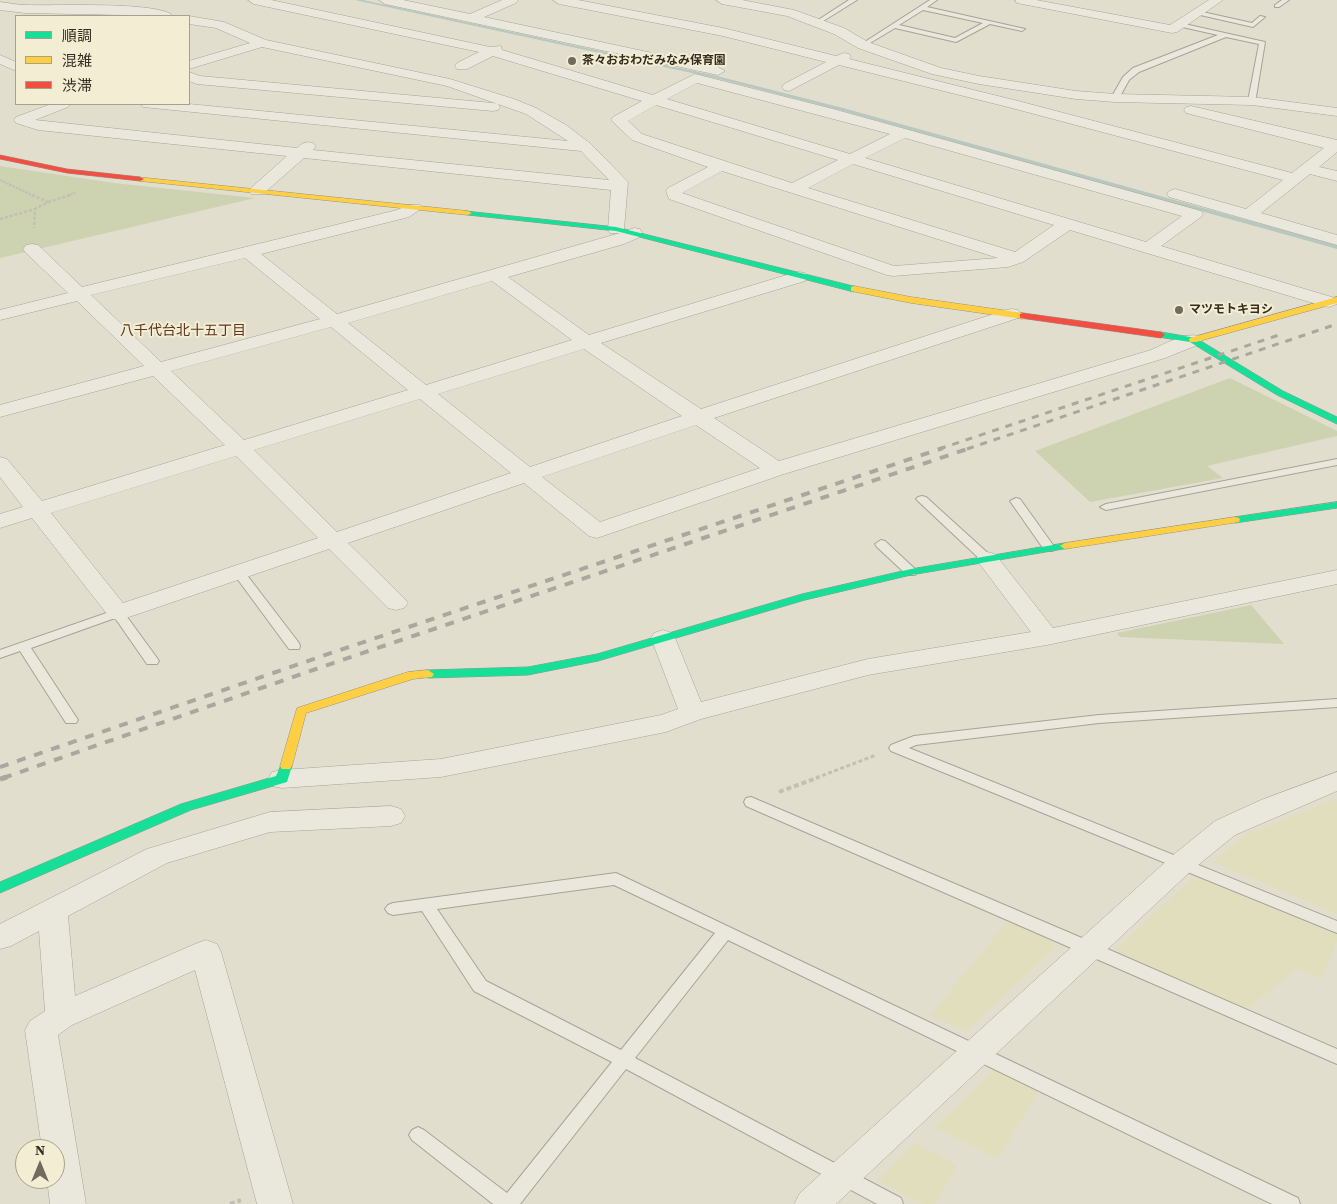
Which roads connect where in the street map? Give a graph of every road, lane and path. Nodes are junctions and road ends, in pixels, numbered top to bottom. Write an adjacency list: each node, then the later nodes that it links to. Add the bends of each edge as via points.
1 (66, 0): 16 (street)
2 (254, 0): 32 (street)
3 (385, 0): 20 (street)
4 (512, 0): 20 (street)
5 (559, 0): 35 (street, via 722,32)
6 (722, 0): 12 (street)
7 (854, 0): 22 (lane)
8 (934, 0): 15 (lane)
9 (1021, 0): 24 (street, via 1172,29)
10 (1217, 0): 17 (street)
11 (1286, 0): 14 (lane)
12 (748, 2): 22 (street)
13 (0, 6): 16 (street)
14 (1277, 6)
15 (922, 8): 23 (lane); 25 (lane)
16 (53, 10): 18 (street, via 133,10)
17 (1198, 13): 19 (lane, via 1253,24); 24 (street)
18 (142, 15)
19 (1262, 17)
20 (472, 18): 41 (street)
21 (192, 22): 29 (street, via 220,25)
22 (818, 22): 30 (street)
23 (990, 22): 25 (lane, via 956,40); 26 (lane)
24 (1180, 25): 27 (lane)
25 (895, 26): 30 (lane)
26 (1022, 29)
27 (1224, 35): 43 (lane, via 1136,70 1126,79); 46 (lane, via 1263,43)
28 (510, 41): 32 (street)
29 (262, 43): 36 (street); 38 (street)
30 (863, 45): 35 (street); 43 (street, via 937,72 1076,95)
31 (15, 50): 33 (street)
32 (491, 52): 37 (street); 45 (street)
33 (0, 55)
34 (0, 59): 39 (street)
35 (837, 61): 63 (street); 70 (street, via 784,86)
36 (190, 65)
37 (462, 66)
38 (392, 70): 42 (street); 50 (street, via 464,88)
39 (14, 73)
40 (190, 76): 42 (street, via 197,80)
41 (744, 77)
42 (365, 95): 50 (street); 53 (street)
43 (1115, 98): 44 (street)
44 (1148, 99): 46 (street); 55 (street)
45 (654, 100): 54 (street, via 695,78); 59 (street); 60 (street, via 618,120 621,125 636,137)
46 (1252, 101): 52 (street)
47 (60, 105): 51 (street)
48 (158, 105): 53 (street)
49 (12, 106): 51 (street)
50 (531, 111): 56 (street)
51 (40, 112): 57 (street, via 21,120 38,126)
52 (1337, 112)
53 (334, 123): 56 (street); 57 (street)
54 (903, 133): 59 (street); 75 (street, via 1195,214)
55 (1336, 145): 61 (street)
56 (586, 147): 65 (street)
57 (300, 153): 65 (street); 67 (street)
58 (0, 157): 67 (street, via 67,171)
59 (851, 159): 66 (street); 72 (street)
60 (721, 166): 66 (street); 78 (street, via 674,191 676,196 894,271 1008,262)
61 (1306, 168): 62 (street); 63 (street)
62 (1337, 176)
63 (1293, 178): 70 (street)
64 (0, 180): 69 (path, via 48,202)
65 (621, 186): 73 (street)
66 (795, 188): 78 (street)
67 (257, 191): 68 (street)
68 (414, 208): 73 (street); 77 (street, via 403,214)
69 (35, 209): 71 (path); 76 (path)
70 (1249, 215): 74 (street)
71 (0, 219)
72 (1067, 224): 75 (street); 78 (street)
73 (625, 231): 79 (street, via 618,240); 80 (street)
74 (1337, 240)
75 (1148, 248): 82 (street)
76 (32, 249): 81 (street)
77 (248, 252): 81 (street); 85 (street)
78 (1017, 258)
79 (494, 275): 85 (street); 87 (street)
80 (799, 277): 84 (street, via 911,300); 87 (street)
81 (80, 294): 83 (street); 88 (street)
82 (1333, 301): 86 (street)
83 (1, 314)
84 (1012, 314): 86 (street); 91 (street)
85 (333, 321): 88 (street); 89 (street)
86 (1193, 340): 92 (street, via 1280,393); 96 (street, via 1158,354)
87 (587, 342): 89 (street); 91 (street)
88 (156, 368): 90 (street); 93 (street)
89 (422, 392): 93 (street); 97 (street)
90 (0, 412)
91 (699, 417): 96 (street); 97 (street)
92 (1337, 422)
93 (239, 447): 102 (street); 104 (street)
94 (1337, 462): 101 (lane)
95 (0, 464): 102 (street)
96 (776, 469): 97 (street, via 597,531)
97 (528, 475): 104 (street)
98 (922, 500): 107 (lane)
99 (1016, 501): 106 (lane)
100 (1337, 505): 106 (street)
101 (1106, 507)
102 (37, 510): 103 (street); 112 (street)
103 (0, 521)
104 (334, 541): 109 (street); 111 (street)
105 (881, 544): 108 (lane)
106 (1049, 548): 107 (street)
107 (987, 559): 108 (street); 113 (street)
108 (911, 572): 114 (street, via 802,598)
109 (240, 573): 112 (street); 116 (lane)
110 (1337, 577): 113 (street)
111 (396, 603)
112 (118, 613): 115 (lane); 118 (lane)
113 (1047, 637): 120 (street, via 868,667)
114 (663, 638): 120 (street); 123 (street, via 598,656 528,670 412,676 301,710)
115 (23, 646): 117 (lane); 121 (lane)
116 (294, 646)
117 (0, 654)
118 (152, 661)
119 (1337, 703): 122 (lane, via 1099,719 914,740)
120 (692, 713): 123 (street, via 666,723 441,768)
121 (71, 720)
122 (896, 748): 125 (path); 127 (lane)
123 (282, 779): 128 (street, via 186,807)
124 (1335, 784): 127 (street, via 1270,807 1225,828)
125 (754, 804): 135 (lane)
126 (392, 816): 131 (street, via 270,822 157,856)
127 (1182, 863): 132 (lane); 135 (street)
128 (0, 888)
129 (427, 906): 130 (lane); 133 (lane, via 616,879); 139 (lane, via 480,986)
130 (393, 909)
131 (53, 912): 134 (street); 136 (street)
132 (1337, 927)
133 (724, 933): 137 (lane); 139 (lane)
134 (0, 938)
135 (1090, 948): 137 (street); 138 (lane)
136 (61, 1016): 142 (street, via 41,1030); 143 (street, via 206,952)
137 (976, 1052): 141 (street); 147 (lane)
138 (1337, 1057)
139 (624, 1060): 141 (lane); 144 (lane)
140 (418, 1135): 144 (lane)
141 (842, 1176): 145 (street); 146 (lane)
142 (68, 1204)
143 (275, 1204)
144 (508, 1204)
145 (812, 1204)
146 (894, 1204)
147 (1291, 1204)

